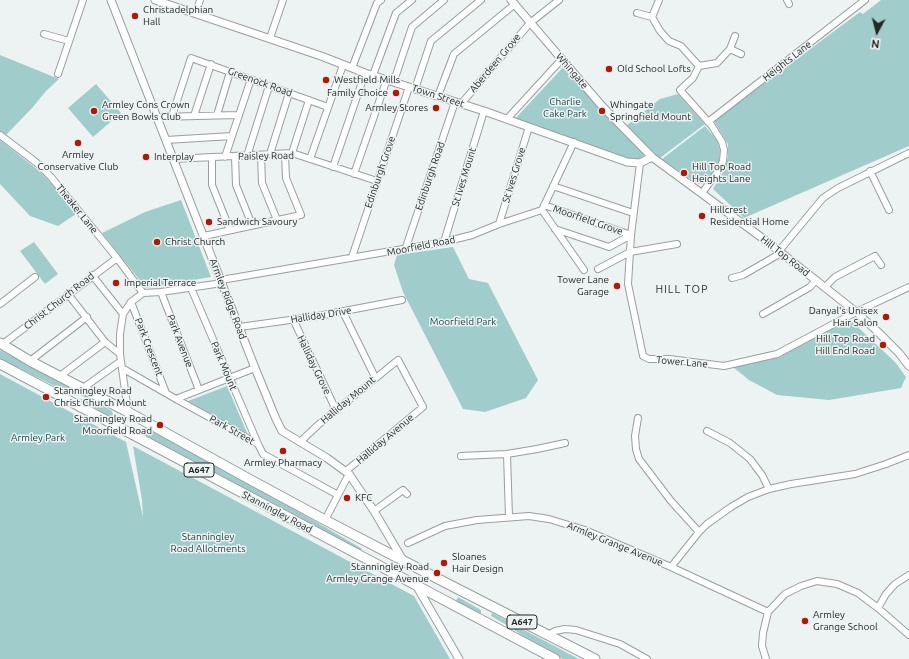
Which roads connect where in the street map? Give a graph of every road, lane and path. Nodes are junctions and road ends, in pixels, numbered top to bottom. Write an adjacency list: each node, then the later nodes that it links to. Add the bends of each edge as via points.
1 (83, 0): 21 (street)
2 (112, 0): 47 (street, Armley Ridge Road)
3 (155, 0): 15 (street, Town Street)
4 (200, 0): 15 (street)
5 (283, 0): 20 (street)
6 (381, 0): 28 (street, via 377,3)
7 (412, 0): 32 (street, via 396,13)
8 (444, 0): 34 (street, via 412,27)
9 (481, 0): 36 (street, Edinburgh Grove, via 431,42)
10 (559, 0): 17 (street, Aberdeen Grove)
11 (659, 0): 16 (street)
12 (862, 1): 49 (street, Heights Lane)
13 (513, 2): 17 (street, Whingate); 38 (street, via 454,54)
14 (637, 13): 16 (street)
15 (196, 14): 20 (street, Town Street)
16 (652, 17): 27 (street, via 669,41 681,46)
17 (530, 22): 24 (street, Whingate); 40 (street, Aberdeen Grove)
18 (44, 34): 21 (street)
19 (735, 36): 22 (street)
20 (270, 38): 26 (street, Town Street)
21 (69, 41): 31 (street)
22 (730, 49): 23 (street); 27 (street, via 717,63)
23 (741, 54)
24 (562, 59): 48 (street); 64 (street, Whingate, via 602,106)
25 (211, 64): 29 (street, Greenock Road); 45 (street, Greenock Road, via 191,58); 46 (street)
26 (343, 64): 28 (street, Town Street); 41 (street)
27 (699, 66): 49 (street, via 693,78 680,90)
28 (352, 68): 30 (street, Town Street)
29 (230, 72): 33 (street, Greenock Road); 43 (street)
30 (365, 72): 32 (street, Town Street); 68 (street)
31 (58, 74)
32 (373, 75): 34 (street, Town Street)
33 (250, 79): 35 (street, Greenock Road); 44 (street)
34 (390, 80): 36 (street, Town Street); 70 (street)
35 (269, 86): 37 (street, Greenock Road); 61 (street)
36 (412, 88): 38 (street, Town Street); 71 (street, Edinburgh Grove)
37 (289, 93): 39 (street, Greenock Road); 57 (street)
38 (438, 96): 40 (street, Town Street)
39 (309, 100): 41 (street, Greenock Road); 55 (street)
40 (458, 103): 42 (street, Town Street); 86 (street, Edinburgh Road)
41 (328, 107): 66 (street)
42 (484, 111): 48 (street, Town Street); 84 (street, St Ives Mount)
43 (217, 115): 44 (street); 46 (street)
44 (238, 115): 52 (street)
45 (172, 116): 46 (street); 47 (street)
46 (194, 116)
47 (157, 117): 53 (street, Armley Ridge Road)
48 (506, 119): 50 (street, Town Street)
49 (708, 122): 73 (street, via 717,132 724,150 719,170)
50 (528, 127): 54 (street, Town Street); 78 (street, St Ives Grove)
51 (0, 135): 90 (street, Theaker Lane, via 51,176)
52 (232, 136): 53 (street); 63 (street)
53 (166, 140): 65 (street, Armley Ridge Road)
54 (574, 142): 67 (street, Town Street, via 627,162); 72 (street)
55 (292, 153): 58 (street, Paisley Road); 66 (street, Paisley Road)
56 (909, 153): 69 (street)
57 (270, 154): 58 (street, Paisley Road); 59 (street, Paisley Road)
58 (285, 154): 77 (street, via 286,178 301,215)
59 (261, 155): 61 (street, Paisley Road); 77 (street, via 262,183)
60 (236, 156): 61 (street, Paisley Road); 63 (street, Paisley Road); 79 (street, via 236,185)
61 (247, 156)
62 (212, 157): 63 (street, Paisley Road); 65 (street, Paisley Road); 81 (street, via 212,185)
63 (225, 157)
64 (652, 157): 67 (street); 73 (street, Hill Top Road)
65 (174, 159): 83 (street, Armley Ridge Road)
66 (310, 159): 68 (street, Paisley Road)
67 (640, 163): 76 (street, Tower Lane)
68 (333, 167): 70 (street, Paisley Road)
69 (870, 171): 75 (street); 88 (street, via 823,198)
70 (354, 174): 71 (street, Paisley Road)
71 (377, 181): 89 (street, Edinburgh Grove)
72 (553, 186): 74 (street); 76 (street)
73 (702, 193): 88 (street, Hill Top Road)
74 (543, 208): 78 (street, Moorfield Road); 80 (street); 82 (street, Moorfield Grove)
75 (889, 210)
76 (633, 213): 82 (street, Tower Lane)
77 (277, 220): 79 (street)
78 (499, 224): 84 (street, Moorfield Road, via 472,235)
79 (252, 225): 81 (street)
80 (555, 229): 82 (street, via 609,247); 92 (street)
81 (230, 230): 83 (street)
82 (631, 235): 87 (street, Tower Lane)
83 (204, 236): 98 (street, Armley Ridge Road)
84 (444, 242): 86 (street, Moorfield Road)
85 (677, 244): 87 (street)
86 (405, 250): 89 (street, Moorfield Road)
87 (630, 252): 93 (street); 109 (street, Tower Lane, via 630,296 643,356 649,359 724,366 740,363 777,354)
88 (780, 252): 96 (street, via 742,275); 97 (street, Hill Top Road)
89 (352, 257): 98 (street, Moorfield Road)
90 (116, 258): 94 (street, Christ Church Road); 103 (street, Theaker Lane)
91 (881, 264): 99 (street, via 875,256 835,277)
92 (584, 270)
93 (598, 270)
94 (92, 275): 104 (street, Christ Church Road); 110 (street)
95 (35, 277): 107 (street)
96 (732, 278)
97 (816, 280): 99 (street, Hill Top Road); 111 (street, via 810,287)
98 (222, 281): 101 (street, Moorfield Road); 114 (street, Armley Ridge Road)
99 (825, 287): 109 (street, Hill Top Road)
100 (909, 287): 109 (street)
101 (191, 288): 102 (street, Moorfield Road); 125 (street, Park Mount)
102 (161, 292): 103 (street, Moorfield Road); 127 (street, Park Avenue)
103 (143, 293): 106 (street)
104 (68, 294): 112 (street); 116 (street, Christ Church Road)
105 (402, 300): 108 (street, Halliday Drive)
106 (131, 302): 110 (street); 128 (street, Park Crescent)
107 (0, 304)
108 (343, 312): 113 (street, Halliday Drive); 124 (street)
109 (856, 312): 121 (street, Hill Top Road)
110 (123, 314): 117 (street)
111 (763, 314)
112 (87, 317): 115 (street); 118 (street)
113 (293, 319): 114 (street, Halliday Drive); 131 (street, Halliday Grove)
114 (240, 327): 122 (street, Armley Ridge Road)
115 (105, 342): 117 (street); 123 (street)
116 (1, 343): 118 (main road, Stanningley Road / A647)
117 (120, 354): 120 (street)
118 (30, 361): 123 (main road, Stanningley Road / A647)
119 (0, 364): 135 (main road, Stanningley Road / A647)
120 (122, 364): 126 (street); 128 (street, Park Street); 132 (street)
121 (909, 366)
122 (255, 368): 125 (street); 138 (street, Armley Ridge Road, via 282,431)
123 (60, 376): 126 (main road, Stanningley Road / A647)
124 (375, 377): 130 (street, Halliday Mount, via 398,360); 131 (street, Halliday Mount)
125 (229, 379): 127 (street); 140 (street, Park Mount)
126 (83, 388): 132 (main road, Stanningley Road / A647)
127 (199, 390): 129 (street)
128 (166, 393): 129 (street, Park Street)
129 (176, 399): 140 (street, Park Street)
130 (423, 407): 144 (street, Halliday Avenue)
131 (336, 410): 138 (street, Halliday Mount)
132 (126, 411): 133 (main road, Stanningley Road / A647); 135 (main road, via 118,417)
133 (137, 417): 137 (main road, via 135,427); 150 (main road, Stanningley Road / A647)
134 (638, 418): 151 (street, via 635,436 639,459)
135 (117, 425): 137 (main road, Stanningley Road / A647)
136 (707, 431): 145 (street, via 730,443 750,459)
137 (129, 432): 157 (main road, Stanningley Road / A647)
138 (300, 442): 144 (street, Armley Ridge Road)
139 (565, 443): 141 (street)
140 (258, 444): 147 (street, Park Street, via 263,454)
141 (507, 454): 143 (street); 149 (street)
142 (909, 454): 145 (street, via 855,474)
143 (461, 456)
144 (348, 472): 147 (street); 148 (street, Armley Ridge Road)
145 (769, 489): 151 (street, via 731,507)
146 (407, 494): 148 (street, via 403,490)
147 (338, 495): 150 (street)
148 (374, 510): 152 (street, Armley Ridge Road)
149 (509, 517): 153 (street, Armley Grange Avenue, via 445,526); 156 (street, Armley Grange Avenue, via 529,516 567,524)
150 (325, 520): 154 (main road, Stanningley Road / A647)
151 (699, 532): 156 (street)
152 (389, 536): 154 (street); 155 (street, Armley Ridge Road)
153 (408, 543)
154 (385, 552): 155 (main road, Stanningley Road / A647); 157 (main road)
155 (404, 562): 160 (main road, via 423,575); 161 (main road, Stanningley Road / A647)
156 (672, 566): 163 (street, Armley Grange Avenue)
157 (398, 575): 159 (main road, Stanningley Road / A647)
158 (909, 575): 162 (street, via 895,584)
159 (416, 585): 160 (main road, Stanningley Road / A647); 164 (street)
160 (430, 592): 164 (street); 167 (main road, Stanningley Road / A647)
161 (491, 606): 166 (main road, Stanningley Road / A647); 167 (main road, via 488,618 510,629)
162 (878, 608): 163 (street, via 858,593 837,584 817,581 785,594); 165 (street)
163 (768, 612): 172 (street, via 762,646)
164 (434, 615): 168 (street)
165 (909, 634)
166 (548, 635): 170 (main road, Stanningley Road / A647); 171 (street, via 564,629 576,630 620,644)
167 (520, 640): 169 (main road, Stanningley Road / A647)
168 (459, 659)
169 (555, 659)
170 (595, 659)
171 (647, 659)
172 (766, 659)

